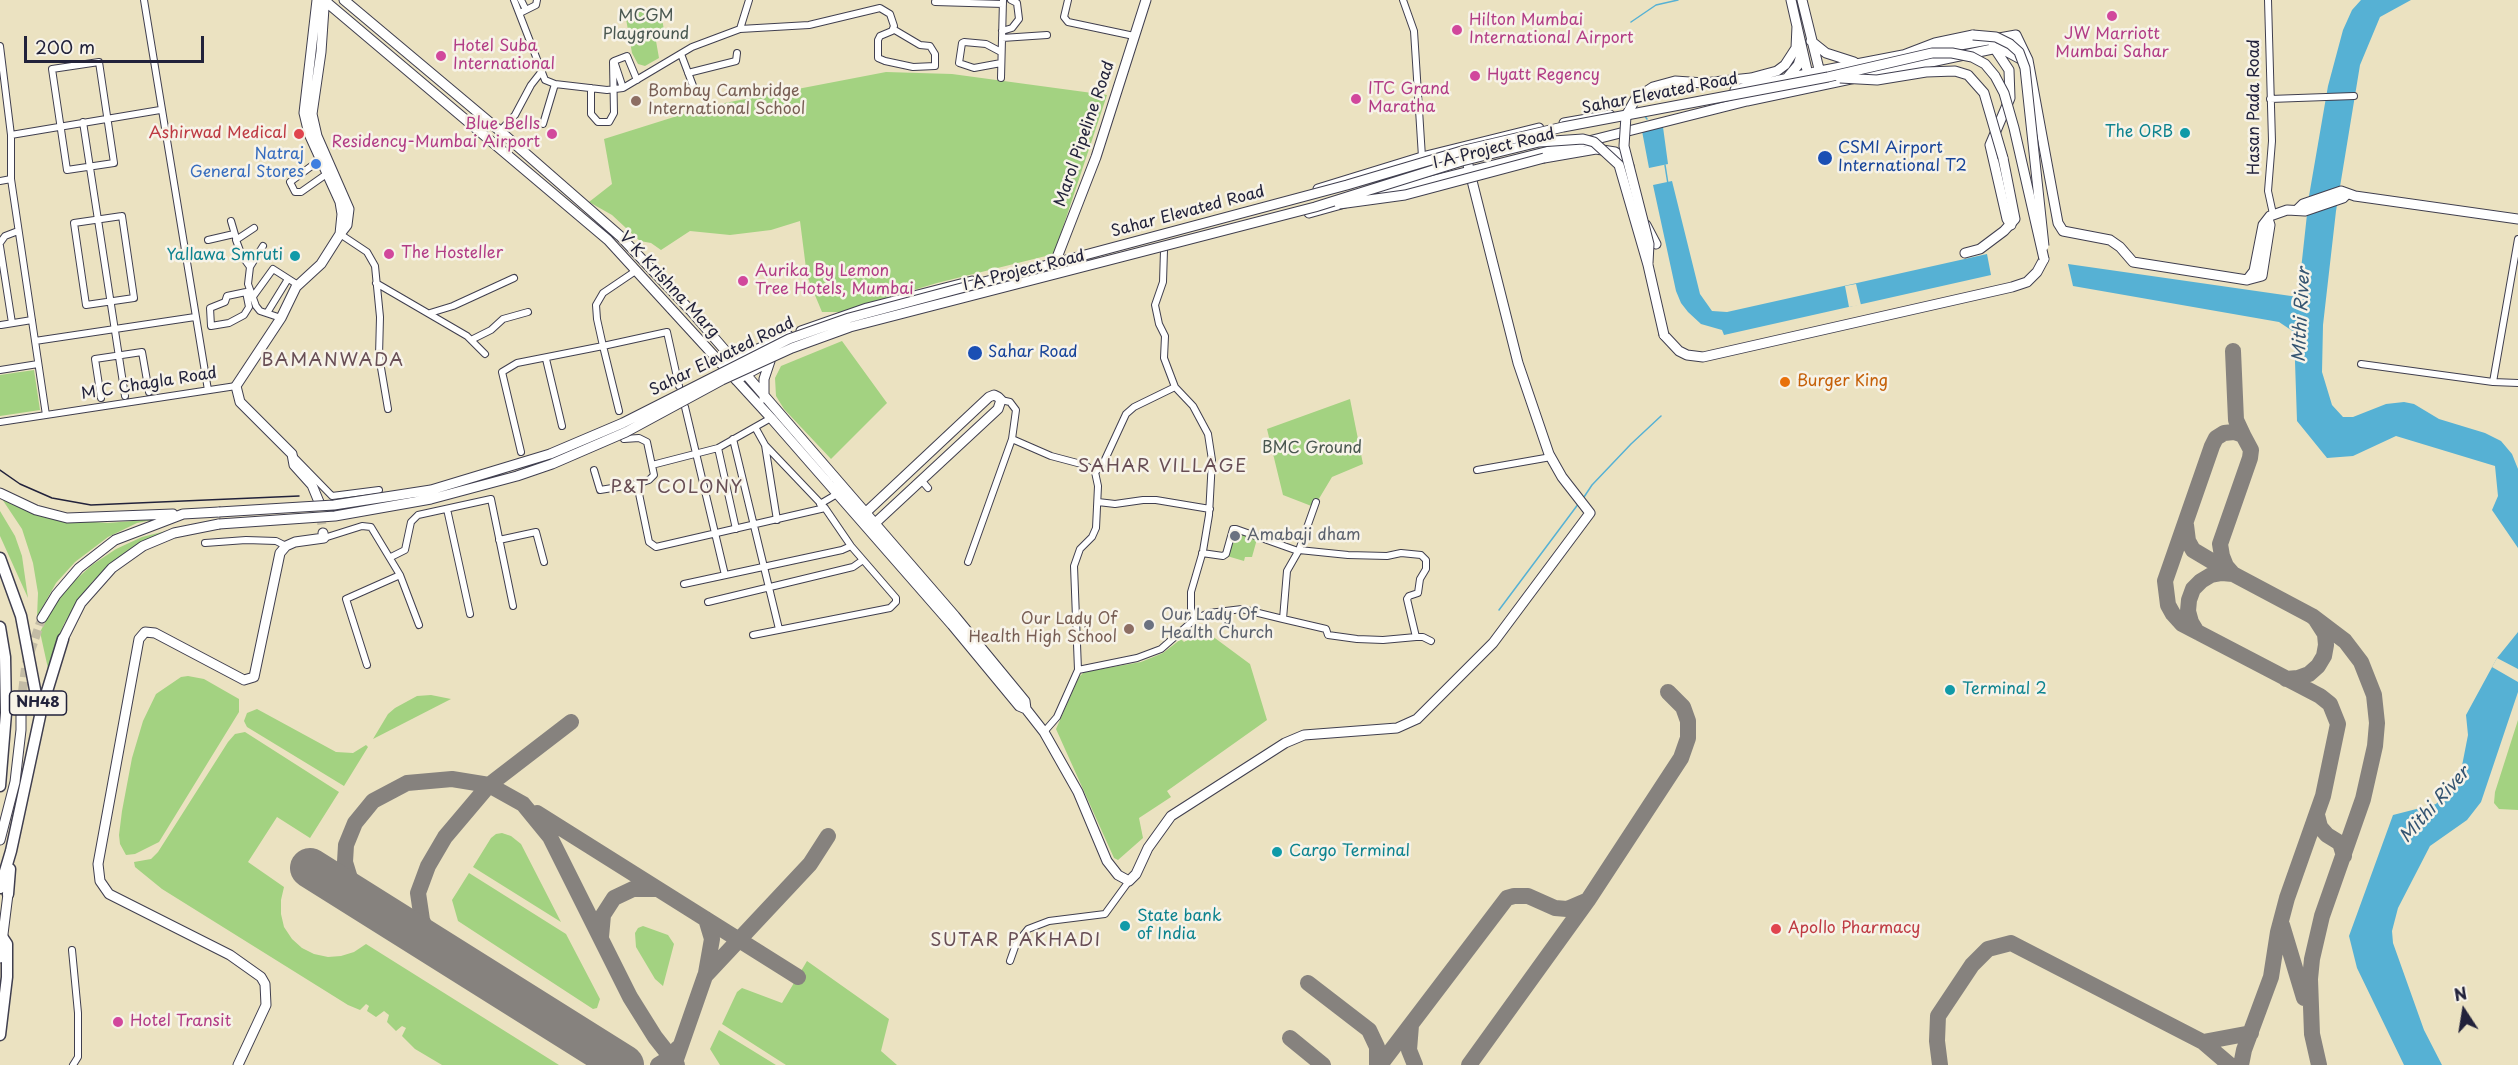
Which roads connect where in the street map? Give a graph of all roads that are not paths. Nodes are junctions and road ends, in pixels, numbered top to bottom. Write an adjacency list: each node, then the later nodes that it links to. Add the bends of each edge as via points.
1 (144, 0): 56 (street)
2 (324, 0): 58 (main road); 84 (main road, V K Krishna Marg)
3 (344, 0): 62 (main road, V K Krishna Marg)
4 (514, 0): 17 (street)
5 (521, 0): 17 (street)
6 (537, 0): 17 (street, via 536,5)
7 (748, 0): 20 (street)
8 (1011, 0): 21 (street, via 1017,3 1019,19 1016,26)
9 (1068, 0): 23 (street, via 1064,17 1068,22)
10 (1146, 0): 23 (main road, Marol Pipeline Road)
11 (1403, 0): 65 (street, via 1414,31)
12 (1791, 0): 18 (main road)
13 (1802, 0): 26 (main road)
14 (2268, 0): 55 (street, Hasan Pada Road)
15 (935, 2): 16 (street)
16 (1003, 2): 21 (street)
17 (523, 12): 39 (street)
18 (1797, 26): 30 (main road); 92 (main road, bridge, via 1796,48 1777,71 1704,83 1675,81 1653,87 1636,98 1626,116 1624,146 1649,244)
19 (893, 29): 19 (street, via 930,46 935,54 934,66 913,67 878,57 880,36); 20 (street, via 890,14 880,8 809,26)
20 (741, 30): 33 (street)
21 (1002, 31): 24 (street)
22 (1047, 35): 24 (street)
23 (1134, 36): 91 (main road, Marol Pipeline Road, via 1096,157)
24 (1002, 38): 31 (street)
25 (2019, 39): 27 (main road); 29 (main road); 38 (main road)
26 (1811, 41): 37 (main road, via 1826,53); 40 (main road)
27 (1987, 41): 29 (main road); 34 (main road)
28 (0, 46): 63 (street)
29 (2000, 49): 38 (main road); 47 (main road); 77 (main road, via 2009,70 2010,98 1990,145)
30 (1802, 50): 42 (main road); 45 (main road, via 1798,65)
31 (1001, 52): 36 (street); 36 (street, via 986,44 964,42 959,63 974,68)
32 (737, 53): 41 (street, via 732,63)
33 (681, 54): 41 (street); 43 (street)
34 (1901, 56): 37 (main road); 90 (main road, bridge, via 1973,35 1996,37 2019,52 2028,87)
35 (613, 62): 52 (street)
36 (1001, 63): 44 (street)
37 (1860, 64): 40 (main road)
38 (2029, 64): 72 (main road, via 2058,223 2063,231 2110,240 2133,262 2247,280 2262,276)
39 (542, 71): 48 (street, via 545,80); 62 (street, via 515,115)
40 (1820, 71): 42 (main road); 47 (main road)
41 (688, 73): 53 (street)
42 (1808, 74): 45 (main road); 51 (main road)
43 (636, 77): 46 (street); 46 (street, via 625,56 614,63); 50 (street)
44 (1001, 78)
45 (1785, 79): 64 (main road, via 1643,111 1593,116)
46 (620, 80): 50 (street)
47 (1826, 81): 51 (main road, I A Project Road); 77 (main road, bridge, via 1876,80 1926,72 1955,71 1968,75 1984,93 2003,158 2015,212); 90 (main road, Sahar Elevated Road, bridge, via 1932,53 1972,57 1985,64 2004,93); 168 (main road, Sahar Elevated Road, bridge, via 1563,127 1465,150 1335,189 849,318 789,339 620,424 550,454 431,490 334,505)
48 (555, 84): 49 (street); 60 (street)
49 (591, 88): 52 (street); 52 (street, via 590,112 601,123 609,122 614,115)
50 (623, 88): 52 (street)
51 (1811, 88): 68 (main road, I A Project Road)
52 (613, 90)
53 (695, 91)
54 (2354, 96): 55 (street)
55 (2270, 99): 72 (street, Hasan Pada Road)
56 (160, 110): 57 (street); 106 (street)
57 (107, 118): 59 (street); 61 (street, via 99,62 52,69); 66 (street, via 114,163)
58 (309, 121): 67 (main road); 67 (main road)
59 (83, 122): 61 (street); 66 (street)
60 (543, 124)
61 (60, 125): 63 (street); 66 (street, via 67,170)
62 (500, 131): 80 (main road, V K Krishna Marg)
63 (10, 135): 69 (street)
64 (1464, 146): 65 (main road); 68 (main road)
65 (1422, 156): 91 (main road, via 1231,218)
66 (90, 167): 74 (street)
67 (325, 167): 67 (street, via 290,182 295,192 301,192); 79 (main road, via 341,209)
68 (1468, 170): 88 (main road, I A Project Road); 153 (main road, via 1518,363)
69 (11, 179): 70 (street); 78 (street)
70 (0, 181)
71 (1315, 207): 85 (main road, bridge, via 1405,195 1545,158 1596,149 1615,152 1633,172 1646,225); 92 (main road, Sahar Elevated Road, bridge, via 1462,161 1539,142 1583,139 1593,142 1619,165); 203 (main road, Sahar Elevated Road, bridge, via 850,327 792,348 722,380 626,432 517,476 431,499 335,516 219,524 174,533 143,546 112,568 81,603)
72 (2270, 216): 73 (main road, via 2344,194)
73 (2518, 219)
74 (98, 220): 102 (street); 102 (street, via 74,223 86,305); 102 (street, via 122,216 134,298)
75 (231, 221): 81 (street)
76 (254, 228): 81 (street)
77 (2008, 228): 89 (main road, via 1980,249)
78 (18, 231): 86 (street, via 4,236); 108 (street)
79 (340, 234): 98 (street, via 367,252 375,266); 99 (main road, M C Chagla Road, via 321,264)
80 (618, 235): 84 (main road); 115 (main road, V K Krishna Marg)
81 (235, 237): 83 (street); 93 (street)
82 (2518, 239): 126 (street)
83 (208, 240)
84 (610, 242): 94 (main road, V K Krishna Marg)
85 (1656, 244)
86 (0, 245): 109 (street)
87 (263, 246): 93 (street)
88 (1164, 250): 97 (main road, I A Project Road); 130 (street, via 1163,282 1155,304 1165,336 1164,358)
89 (1965, 253)
90 (2044, 259): 92 (main road, Sahar Elevated Road, bridge, via 2026,282 2012,287 1703,357 1679,351 1664,335)
91 (1056, 260): 97 (main road, Marol Pipeline Road); 116 (main road, via 827,320)
92 (1648, 265)
93 (250, 267): 100 (street)
94 (637, 270): 114 (street, via 603,293 596,305); 120 (main road, V K Krishna Marg)
95 (514, 278): 105 (street)
96 (288, 279): 99 (street); 101 (street, via 273,269); 104 (street)
97 (1055, 279): 121 (main road, I A Project Road, via 850,330)
98 (376, 282): 105 (street); 138 (street, via 379,356)
99 (298, 285): 107 (main road, M C Chagla Road)
100 (248, 291): 100 (street, via 249,307 244,315 211,326 210,308 225,302 227,296); 101 (street)
101 (252, 298): 104 (street, via 260,311)
102 (110, 301): 111 (street)
103 (528, 312): 112 (street, via 503,319)
104 (267, 313): 107 (street)
105 (429, 313): 112 (street)
106 (195, 317): 111 (street); 131 (street)
107 (282, 318): 128 (main road, M C Chagla Road)
108 (32, 320): 109 (street); 113 (street)
109 (12, 323): 110 (street)
110 (1, 325)
111 (114, 329): 113 (street); 118 (street)
112 (471, 340): 117 (street)
113 (35, 341): 122 (street)
114 (603, 346): 119 (street); 129 (street, via 668,332); 139 (street)
115 (723, 349): 116 (main road); 120 (main road, V K Krishna Marg)
116 (750, 352): 120 (main road)
117 (485, 354)
118 (118, 356): 132 (street, via 142,352); 133 (street); 134 (street, via 95,359)
119 (546, 359): 143 (street); 150 (street, via 517,363 502,372)
120 (727, 362): 125 (main road, V K Krishna Marg)
121 (770, 362): 125 (main road, I A Project Road); 135 (main road, via 764,379)
122 (38, 364): 124 (street); 140 (street)
123 (2361, 364): 126 (street)
124 (0, 370)
125 (740, 378): 135 (main road, V K Krishna Marg); 141 (main road, V K Krishna Marg)
126 (2493, 382): 127 (street)
127 (2518, 383)
128 (236, 386): 131 (street, M C Chagla Road); 151 (main road, via 240,402)
129 (679, 386)
130 (1175, 387): 157 (street, via 1126,414 1102,466); 167 (street, via 1193,406 1208,434 1213,473)
131 (208, 390): 140 (street, M C Chagla Road)
132 (149, 392)
133 (125, 396)
134 (101, 398)
135 (764, 398): 169 (main road, V K Krishna Marg)
136 (1001, 400): 146 (street, via 1010,402 1016,410); 169 (main road, via 994,394 989,397); 172 (main road, via 998,409 925,485)
137 (685, 407): 152 (street)
138 (388, 409)
139 (619, 411)
140 (46, 415): 142 (street, M C Chagla Road)
141 (771, 418): 144 (street); 161 (main road, V K Krishna Marg)
142 (0, 422)
143 (562, 426)
144 (755, 427): 147 (street); 148 (street)
145 (624, 439): 154 (street, via 639,438 646,442)
146 (1012, 439): 157 (street); 186 (street)
147 (733, 440): 149 (street); 171 (street)
148 (765, 445): 165 (street); 170 (street)
149 (718, 448): 152 (street); 173 (street)
150 (521, 452)
151 (292, 454): 159 (street, via 332,496); 162 (main road, via 294,465 312,485)
152 (698, 454): 154 (street); 174 (street)
153 (1551, 457): 156 (street); 212 (main road, via 1590,513 1493,643 1417,719 1397,728 1304,735 1285,743 1171,816)
154 (652, 465): 158 (street, via 654,475)
155 (594, 470): 158 (street, via 600,490)
156 (1478, 470)
157 (1095, 472): 163 (street)
158 (638, 484): 174 (street, via 651,545)
159 (379, 490)
160 (0, 493): 168 (main road, Sahar Elevated Road, via 36,510 67,518)
161 (837, 494): 165 (street); 169 (main road, V K Krishna Marg)
162 (319, 502)
163 (1098, 502): 167 (street, via 1150,500); 206 (street, via 1096,528 1080,549 1074,566)
164 (1316, 502): 180 (street)
165 (823, 506): 170 (street); 179 (street)
166 (447, 509): 176 (street, via 491,499); 182 (street, via 414,518 405,550); 194 (street)
167 (1210, 509): 181 (street)
168 (183, 514): 195 (main road, via 115,540 79,568)
169 (862, 516): 172 (main road, V K Krishna Marg)
170 (777, 519): 171 (street)
171 (752, 525): 173 (street); 187 (street)
172 (872, 527): 209 (main road, V K Krishna Marg)
173 (736, 529): 174 (street)
174 (716, 533): 189 (street)
175 (324, 535): 178 (main road); 182 (street, via 371,527)
176 (499, 540): 185 (street, via 536,532); 193 (street)
177 (205, 543): 178 (street, via 276,541)
178 (286, 546): 220 (main road, via 276,561 254,677 244,680 155,633 145,632 140,639 98,864 100,881 109,894 230,955 261,977 266,1005)
179 (850, 546): 184 (street); 187 (street)
180 (1298, 550): 181 (street, via 1236,528 1226,554); 197 (street, via 1287,571); 202 (street, via 1421,555 1426,560 1426,569 1418,593 1407,599)
181 (1202, 554): 196 (street, via 1191,592 1191,609)
182 (391, 557): 188 (street)
183 (0, 558): 208 (highway, NH48, via 21,616)
184 (862, 560): 191 (street, via 853,567); 200 (street, via 896,598 890,608)
185 (544, 562)
186 (968, 562)
187 (763, 568): 189 (street); 191 (street)
188 (400, 575): 198 (street); 205 (street, via 346,600)
189 (725, 575): 190 (street)
190 (684, 584)
191 (768, 588): 192 (street); 200 (street)
192 (708, 602)
193 (513, 606)
194 (470, 614)
195 (42, 618)
196 (1196, 619): 197 (street, via 1209,613 1242,609); 206 (street, via 1161,649)
197 (1283, 619): 202 (street, via 1326,629 1328,635 1357,639)
198 (419, 625)
199 (0, 627): 210 (highway, NH48, via 6,713)
200 (779, 629): 201 (street)
201 (753, 635)
202 (1416, 637): 204 (street)
203 (63, 639): 208 (highway)
204 (1431, 641)
205 (367, 665)
206 (1078, 670): 209 (street, via 1057,717)
207 (21, 704): 211 (main road, via 15,782)
208 (40, 716): 213 (highway, NH48)
209 (1044, 732): 212 (main road, V K Krishna Marg, via 1078,792 1107,861)
210 (0, 786)
211 (0, 840)
212 (1129, 881): 217 (street, via 1105,914 1049,921 1028,929)
213 (4, 891): 214 (main road)
214 (3, 938): 216 (main road); 218 (highway, via 7,944 6,977)
215 (72, 950): 219 (street, via 78,1013 78,1057)
216 (0, 958)
217 (1010, 961)
218 (0, 1035)
219 (73, 1065)
220 (238, 1065)

